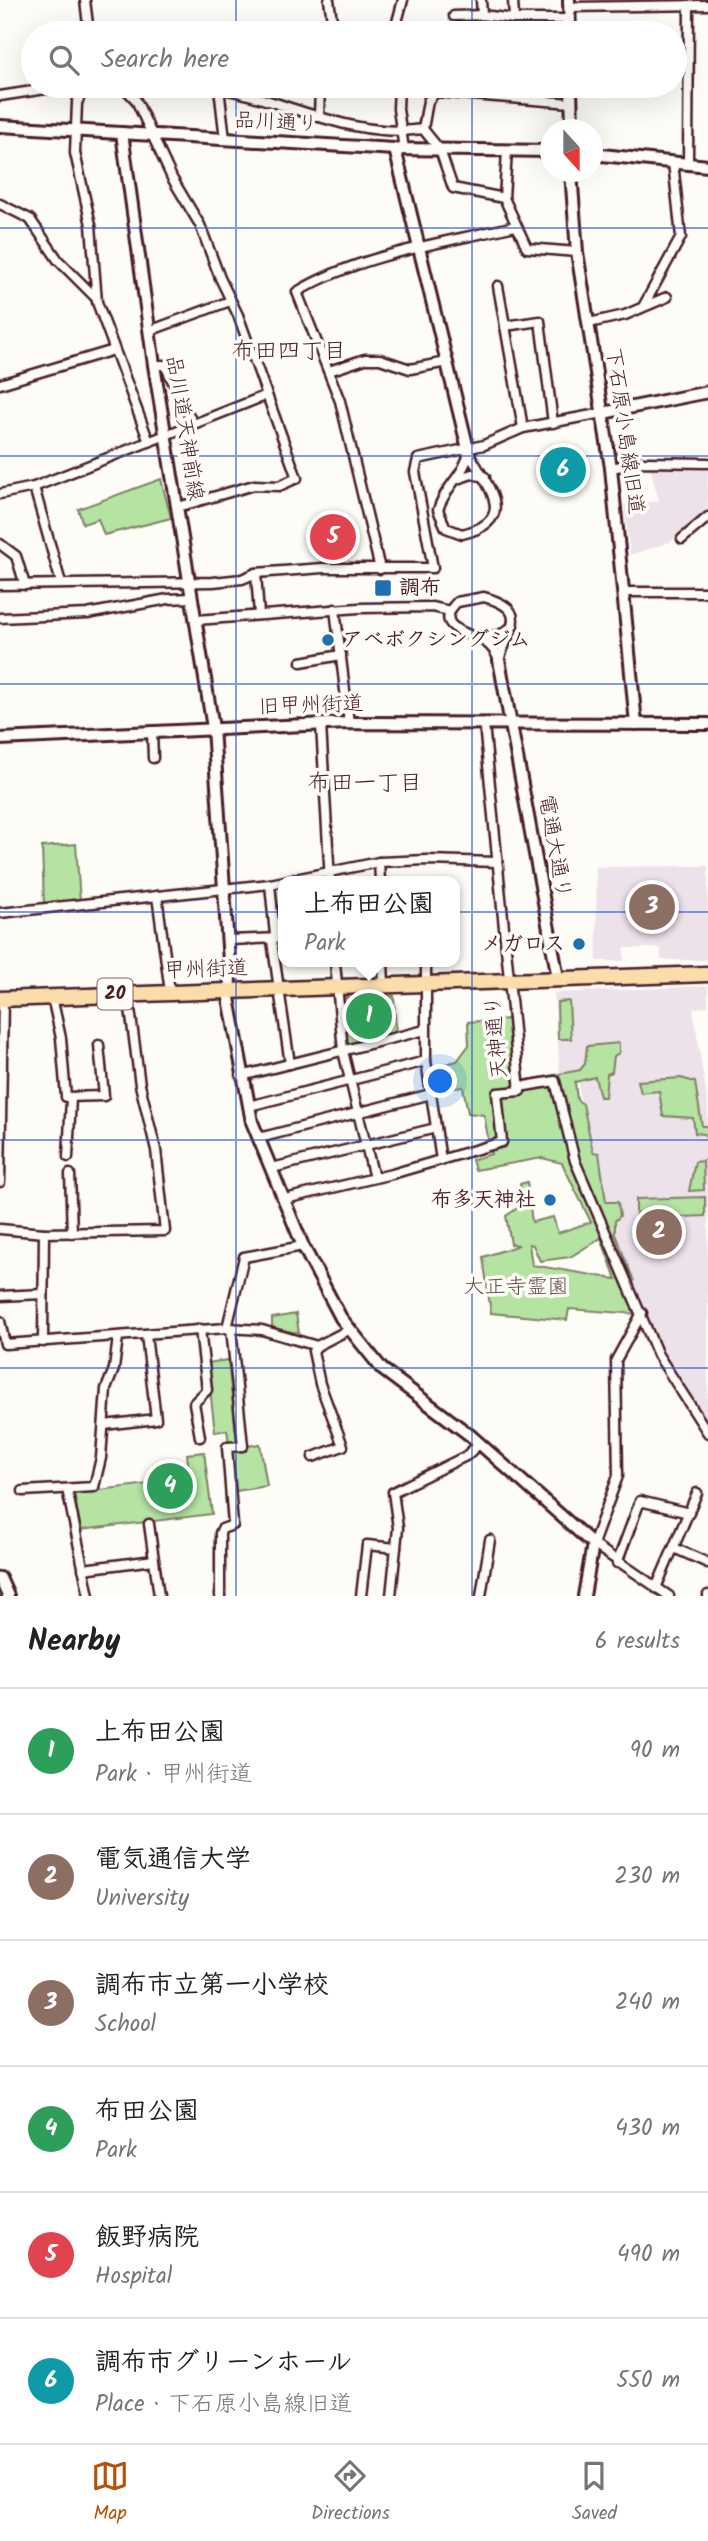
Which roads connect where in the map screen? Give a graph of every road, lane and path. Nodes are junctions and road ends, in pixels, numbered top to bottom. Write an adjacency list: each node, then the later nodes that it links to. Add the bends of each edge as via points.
1 (85, 0): 12 (street)
2 (329, 0): 13 (street)
3 (403, 0): 14 (street)
4 (481, 0): 9 (street)
5 (513, 0): 11 (street)
6 (684, 3): 7 (street); 8 (street); 15 (street)
7 (708, 5)
8 (569, 9): 11 (street)
9 (482, 15): 10 (street); 11 (street)
10 (454, 16)
11 (514, 19)
12 (88, 21)
13 (332, 21)
14 (397, 21)
15 (684, 21)
16 (21, 93): 17 (street)
17 (0, 96)
18 (79, 98): 33 (street)
19 (132, 98): 36 (street)
20 (220, 98): 37 (street)
21 (253, 98): 29 (street)
22 (320, 98): 29 (street)
23 (398, 98): 34 (street)
24 (431, 98): 32 (street)
25 (510, 98): 28 (street)
26 (571, 98): 28 (street)
27 (686, 98): 44 (street)
28 (571, 103): 30 (street)
29 (319, 117): 34 (street, via 350,127)
30 (572, 119)
31 (0, 126): 33 (street, 品川通り)
32 (423, 129): 34 (street); 39 (street)
33 (74, 130): 35 (street, 品川通り); 54 (street, via 76,164 91,225)
34 (402, 132): 38 (street)
35 (122, 133): 36 (street, 品川通り); 59 (street, 品川道天神前線)
36 (152, 135): 37 (street, 品川通り); 55 (street, via 200,225)
37 (225, 139): 38 (street, 品川通り)
38 (400, 149): 39 (street, 品川通り); 50 (street)
39 (440, 150): 40 (street, 品川通り); 47 (street, via 453,188)
40 (507, 151): 41 (street, 品川通り); 47 (street)
41 (540, 152)
42 (603, 155): 43 (street)
43 (673, 162): 44 (street); 56 (street, via 681,237)
44 (688, 164): 45 (street)
45 (708, 166)
46 (572, 182): 51 (street, 下石原小島線旧道)
47 (504, 198): 49 (street)
48 (0, 204): 54 (street, via 30,219 58,260)
49 (515, 226): 50 (street); 51 (street, via 527,248)
50 (419, 248): 61 (street); 63 (street, via 337,272 297,292)
51 (577, 252): 57 (street, 下石原小島線旧道)
52 (498, 286): 58 (street)
53 (667, 297): 56 (street)
54 (97, 298): 60 (street)
55 (230, 301): 59 (street); 66 (street)
56 (644, 305): 57 (street, via 625,315)
57 (589, 323): 67 (street, 下石原小島線旧道)
58 (505, 326): 68 (street, via 540,321); 70 (street)
59 (149, 331): 62 (street, 品川道天神前線)
60 (114, 350): 64 (street); 72 (street)
61 (447, 362): 63 (street, via 410,369 365,359); 73 (street)
62 (155, 365): 69 (street, via 165,365); 71 (street, 品川道天神前線)
63 (329, 371): 84 (street)
64 (0, 384)
65 (708, 392): 67 (street)
66 (267, 396): 69 (street); 80 (street, via 297,478 279,486 254,485)
67 (603, 413): 68 (street); 75 (street, 下石原小島線旧道)
68 (553, 423): 70 (street)
69 (193, 424): 71 (street)
70 (523, 428): 73 (street)
71 (166, 435): 72 (street); 80 (street, 品川道天神前線)
72 (149, 442): 78 (street)
73 (468, 451): 76 (street); 77 (street); 84 (street, via 426,455 417,461 415,472 433,568)
74 (708, 463): 75 (street, via 643,462)
75 (611, 468): 90 (street, 下石原小島線旧道)
76 (485, 477): 77 (street, via 472,474); 77 (street, via 495,499 492,517 476,531 462,534 446,528 439,516 440,502)
77 (455, 481)
78 (34, 487): 79 (street); 87 (street)
79 (0, 494)
80 (178, 507): 86 (street, 品川道天神前線)
81 (708, 517): 82 (street)
82 (682, 539)
83 (0, 544): 89 (street, via 16,556)
84 (380, 569): 85 (street)
85 (256, 573): 86 (street, via 242,579); 95 (street)
86 (190, 582): 87 (street); 92 (street, 品川道天神前線)
87 (61, 583): 89 (street)
88 (0, 585): 89 (street)
89 (25, 585)
90 (624, 592): 91 (street); 106 (street, 下石原小島線旧道)
91 (708, 592)
92 (192, 598): 96 (street, via 87,614); 97 (street, 品川道天神前線)
93 (335, 609): 94 (street, via 432,607); 95 (street); 100 (street)
94 (450, 611): 98 (street, via 461,600 484,597 506,605); 99 (street, via 454,629)
95 (259, 615): 97 (street)
96 (0, 618)
97 (196, 620): 109 (street, 品川道天神前線)
98 (514, 623): 99 (street, via 500,635); 101 (street)
99 (473, 637): 101 (street, via 489,644)
100 (341, 655): 102 (street); 103 (street)
101 (499, 660): 104 (street, 電通大通り)
102 (301, 662)
103 (349, 723): 105 (street, 旧甲州街道); 108 (street, 旧甲州街道)
104 (512, 723): 105 (street, 旧甲州街道); 106 (street, 旧甲州街道); 131 (street, 電通大通り)
105 (484, 724): 114 (street, 天神通り)
106 (636, 724): 107 (street, 旧甲州街道)
107 (708, 724)
108 (321, 725): 109 (street, 旧甲州街道); 115 (street)
109 (213, 728): 110 (street, 旧甲州街道); 120 (street, 品川道天神前線)
110 (152, 731): 111 (street, 旧甲州街道); 112 (street)
111 (0, 739)
112 (153, 758)
113 (379, 862): 114 (street); 116 (street); 117 (street)
114 (497, 862): 132 (street, 天神通り)
115 (330, 876)
116 (333, 876)
117 (380, 876)
118 (278, 883): 119 (street)
119 (270, 884): 120 (street); 123 (street)
120 (224, 889): 121 (street); 125 (street, 品川道天神前線)
121 (157, 896): 122 (street); 138 (street)
122 (0, 913)
123 (278, 932)
124 (278, 938): 125 (street)
125 (228, 940): 137 (street, 品川道天神前線)
126 (279, 967): 136 (street)
127 (335, 967): 135 (street)
128 (383, 967): 134 (street)
129 (426, 967): 133 (street)
130 (708, 974): 131 (highway, 甲州街道 / 20)
131 (558, 978): 132 (highway, 甲州街道 / 20)
132 (509, 981): 133 (highway, 甲州街道 / 20); 149 (street, 天神通り)
133 (425, 984): 134 (highway, 甲州街道 / 20); 142 (street)
134 (384, 985): 135 (highway, 甲州街道 / 20)
135 (335, 987): 136 (highway, 甲州街道 / 20); 144 (street)
136 (279, 988): 137 (highway, 甲州街道 / 20); 146 (street)
137 (230, 990): 138 (highway, 甲州街道 / 20); 147 (street, 品川道天神前線)
138 (170, 992): 139 (highway, 甲州街道 / 20)
139 (128, 993): 140 (highway, 甲州街道 / 20); 166 (street, via 166,1231)
140 (52, 997): 141 (highway, 甲州街道 / 20); 151 (street, via 66,1097)
141 (2, 999): 162 (street)
142 (425, 1030): 144 (street); 145 (street)
143 (99, 1045): 151 (street, via 104,1096)
144 (343, 1051): 146 (street); 148 (street)
145 (426, 1061): 148 (street); 150 (street)
146 (290, 1064): 147 (street)
147 (241, 1076): 152 (street, 品川道天神前線)
148 (351, 1081): 152 (street); 153 (street)
149 (519, 1089): 158 (street, via 497,1093 502,1142); 170 (street, via 555,1081 575,1161)
150 (431, 1094): 153 (street); 154 (street)
151 (71, 1098): 157 (street)
152 (249, 1106): 155 (street, 品川道天神前線)
153 (358, 1113): 155 (street); 156 (street)
154 (436, 1128): 156 (street); 158 (street)
155 (259, 1138): 159 (street, 品川道天神前線)
156 (366, 1145): 159 (street); 161 (street)
157 (68, 1157)
158 (441, 1160): 161 (street)
159 (272, 1168): 163 (street, 品川道天神前線)
160 (69, 1174): 166 (street)
161 (374, 1178): 163 (street)
162 (0, 1182)
163 (285, 1199): 167 (street, 品川道天神前線)
164 (0, 1229): 165 (street)
165 (44, 1233): 166 (street); 168 (street)
166 (72, 1233)
167 (303, 1246): 172 (street, via 244,1257); 174 (street, 品川道天神前線)
168 (43, 1294): 169 (street); 177 (street)
169 (0, 1296)
170 (642, 1313): 180 (street, via 659,1355); 190 (street, via 616,1360 618,1476)
171 (0, 1321): 177 (street, via 5,1344)
172 (229, 1328): 173 (street); 178 (street, via 262,1330); 202 (street, via 243,1446 227,1447 233,1525 220,1533)
173 (200, 1329): 175 (street); 181 (street, via 207,1390 194,1403)
174 (350, 1329): 178 (street); 182 (street, 品川道天神前線, via 382,1369)
175 (146, 1335): 176 (street); 179 (street, via 156,1419)
176 (118, 1337): 177 (street); 179 (street, via 106,1389)
177 (43, 1342)
178 (317, 1346): 183 (street, via 313,1351 320,1384 343,1446)
179 (104, 1425): 184 (street, via 94,1487)
180 (708, 1433)
181 (200, 1437)
182 (480, 1443): 190 (street, 品川道天神前線); 191 (street, via 466,1456 393,1492)
183 (313, 1457)
184 (67, 1489): 185 (street); 196 (street)
185 (23, 1491)
186 (697, 1493): 187 (street)
187 (689, 1513): 192 (street); 194 (street, via 640,1501)
188 (149, 1524): 193 (street)
189 (490, 1540): 205 (street)
190 (593, 1544): 194 (street); 206 (street)
191 (396, 1548): 203 (street, via 367,1545); 204 (street)
192 (674, 1548): 195 (street); 198 (street)
193 (154, 1560): 196 (street); 201 (street)
194 (617, 1563): 198 (street)
195 (708, 1563)
196 (83, 1569): 200 (street)
197 (0, 1578): 199 (street)
198 (656, 1588): 207 (street)
199 (8, 1596)
200 (89, 1596)
201 (159, 1596)
202 (220, 1596)
203 (361, 1596)
204 (391, 1596)
205 (481, 1596)
206 (584, 1596)
207 (669, 1596)

